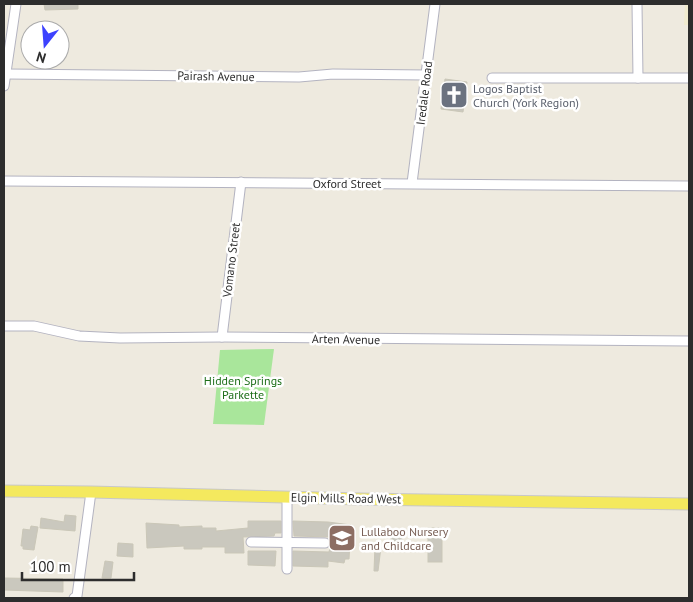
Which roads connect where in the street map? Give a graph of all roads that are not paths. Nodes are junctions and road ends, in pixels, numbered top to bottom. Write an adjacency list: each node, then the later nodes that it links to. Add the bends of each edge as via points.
1 (16, 4): 4 (street)
2 (435, 4): 5 (street, Iredale Road)
3 (637, 4): 7 (street)
4 (7, 74): 5 (street, Pairash Avenue); 9 (street)
5 (426, 75): 12 (street, Iredale Road)
6 (492, 78): 7 (street)
7 (638, 78): 8 (street)
8 (689, 78)
9 (4, 86)
10 (4, 181): 11 (street, Oxford Street)
11 (241, 182): 12 (street, Oxford Street); 15 (street, Vomano Street)
12 (412, 183): 13 (street, Oxford Street)
13 (689, 186)
14 (4, 326): 15 (street, Arten Avenue, via 34,326 79,336)
15 (222, 337): 16 (street, Arten Avenue)
16 (689, 342)
17 (4, 491): 18 (main road, Elgin Mills Road West)
18 (91, 492): 19 (main road, Elgin Mills Road West); 25 (street, via 77,596)
19 (287, 497): 20 (main road, Elgin Mills Road West); 22 (street)
20 (689, 504)
21 (250, 542): 22 (street)
22 (287, 542): 23 (street); 24 (street)
23 (325, 543)
24 (287, 568)
25 (74, 598)

